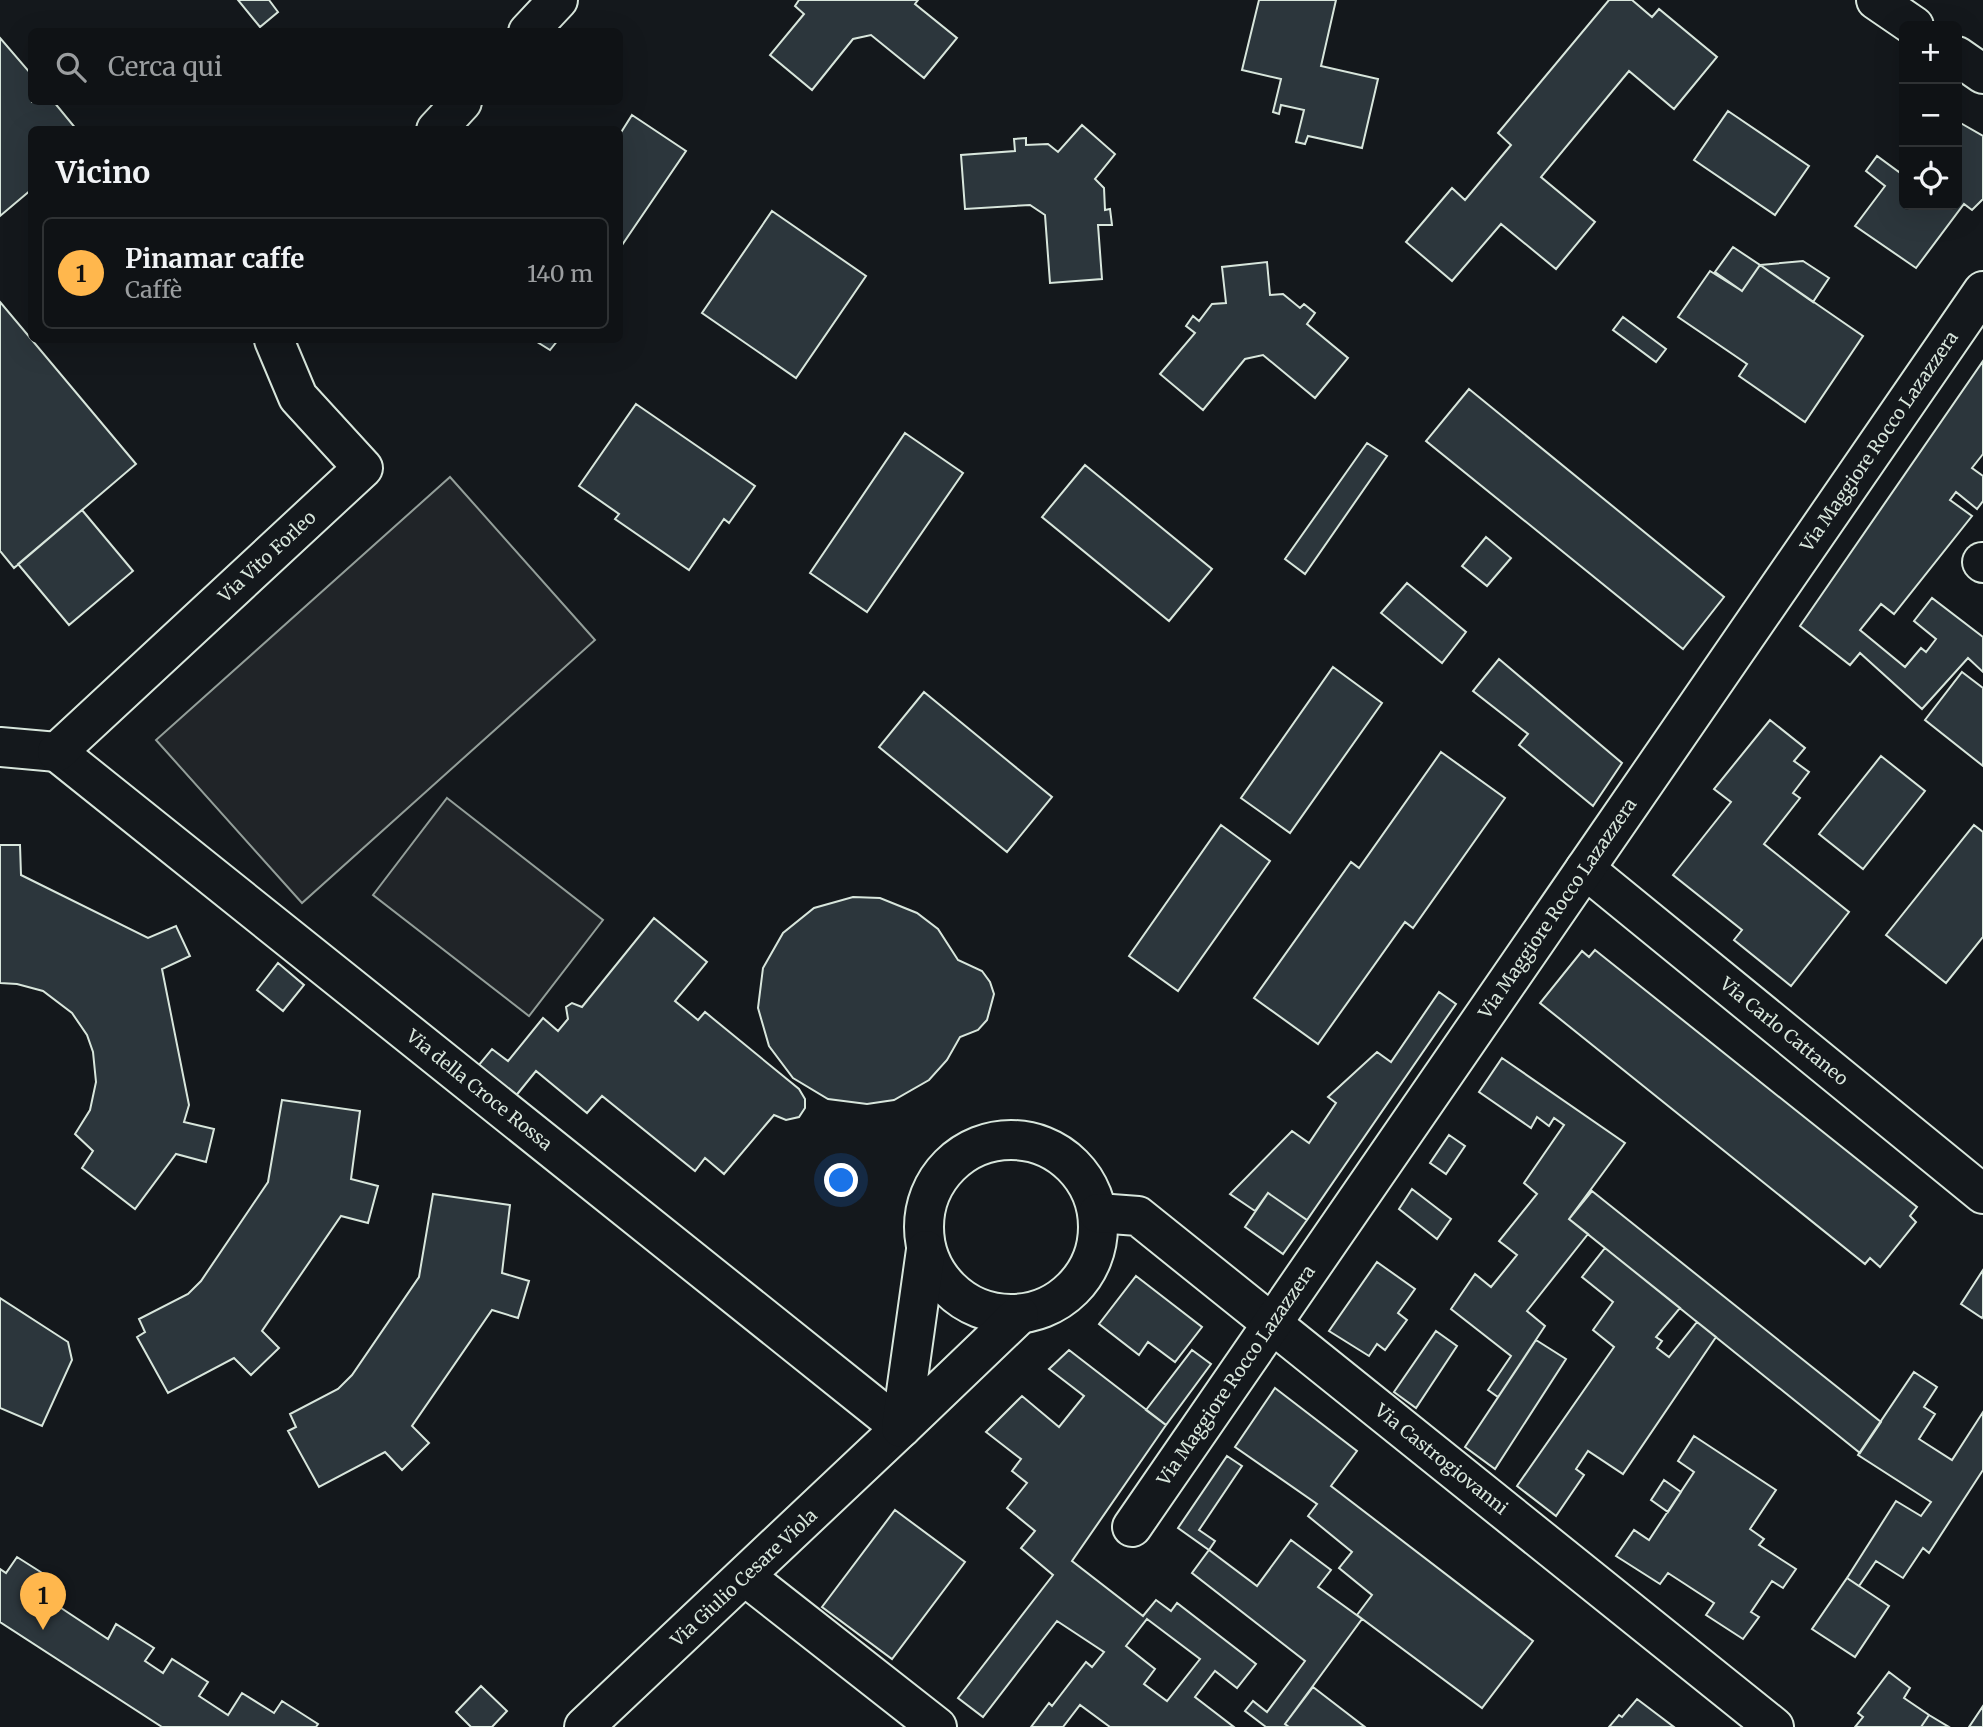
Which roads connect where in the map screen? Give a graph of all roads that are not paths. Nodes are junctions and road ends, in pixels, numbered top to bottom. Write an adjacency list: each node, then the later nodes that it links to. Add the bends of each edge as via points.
1 (558, 0): 4 (street)
2 (1876, 0): 3 (street)
3 (1907, 21)
4 (532, 28)
5 (1962, 60): 6 (street)
6 (1983, 75)
7 (459, 105): 8 (street)
8 (440, 126)
9 (1983, 290): 13 (street, Via Maggiore Rocco Lazazzera)
10 (275, 343): 12 (street, Via Vito Forleo, via 298,397 363,468)
11 (0, 747): 12 (street)
12 (57, 752): 19 (street, Via della Croce Rossa)
13 (1585, 869): 14 (street, Via Carlo Cattaneo); 18 (street, Via Maggiore Rocco Lazazzera)
14 (1983, 1194)
15 (1098, 1213): 16 (street, via 1089,1186 1072,1163 1048,1147 1021,1140 993,1141 967,1151 945,1170 930,1194 923,1222); 17 (street, via 1098,1242 1089,1269 1070,1292 1047,1308); 18 (street, Via Castrogiovanni, via 1138,1216)
16 (926, 1250): 17 (street, via 936,1273 961,1299 994,1314); 19 (street)
17 (1019, 1315): 19 (street, Via Giulio Cesare Viola)
18 (1272, 1324): 20 (street, Via Maggiore Rocco Lazazzera); 24 (street, Via Castrogiovanni)
19 (901, 1428): 21 (street, Via Giulio Cesare Viola)
20 (1132, 1527)
21 (746, 1577): 22 (street, Via Giulio Cesare Viola); 23 (street)
22 (584, 1727)
23 (937, 1727)
24 (1774, 1727)

